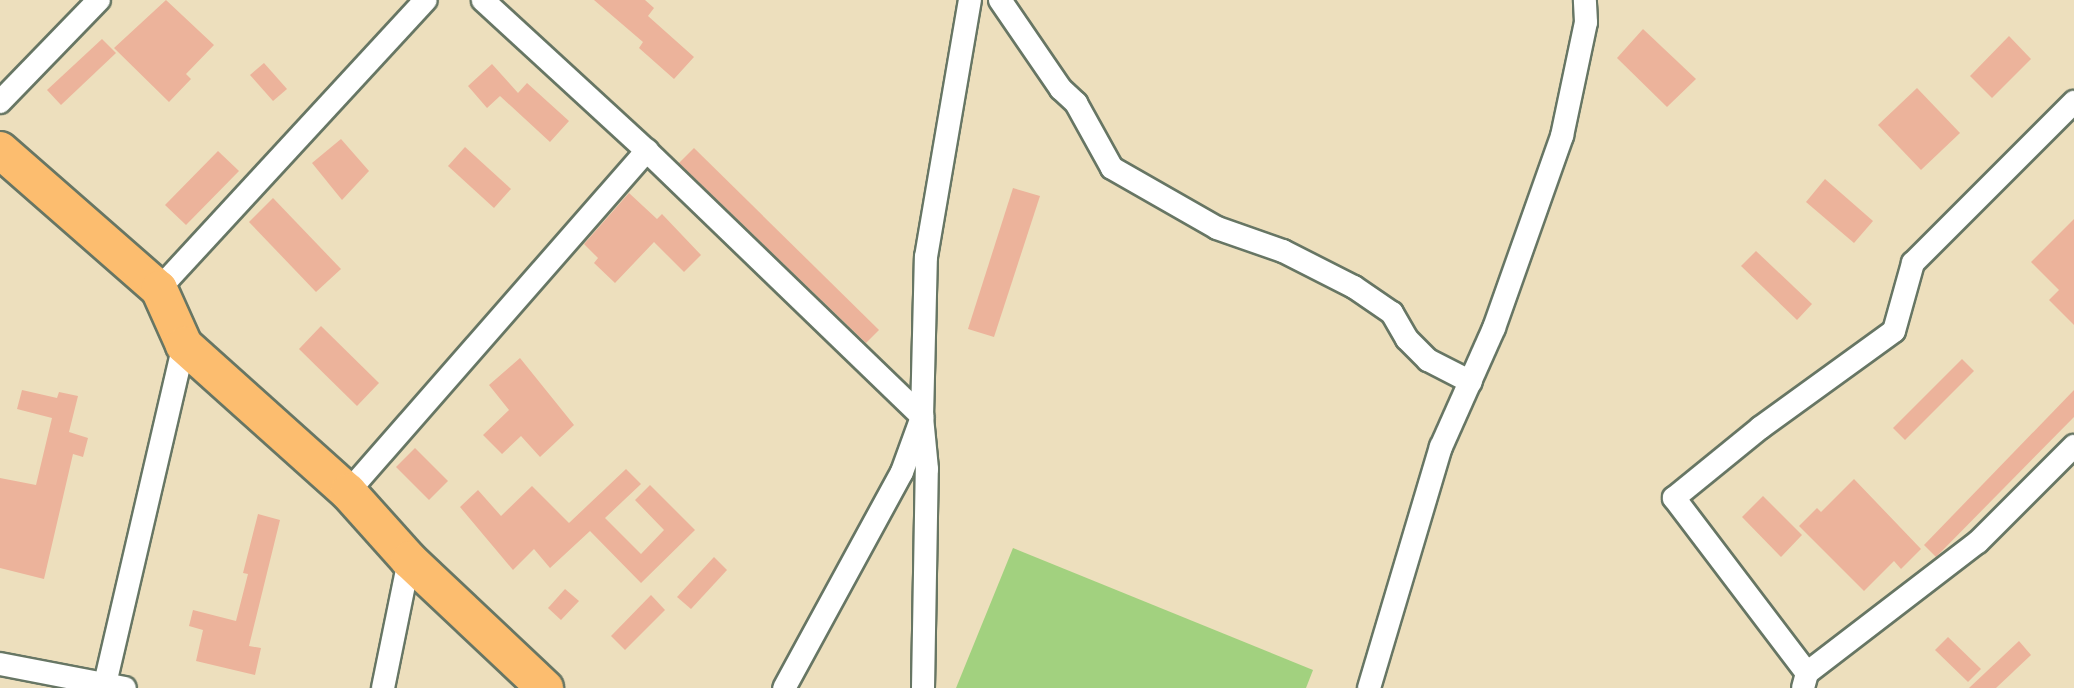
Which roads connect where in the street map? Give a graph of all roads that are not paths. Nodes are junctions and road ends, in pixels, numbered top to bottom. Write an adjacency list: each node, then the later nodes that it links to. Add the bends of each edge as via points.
1 (99, 0): 7 (street)
2 (426, 0): 11 (street)
3 (483, 0): 10 (street)
4 (970, 0): 14 (street, via 926,257)
5 (1000, 0): 13 (street, via 1076,103 1112,168 1217,228 1283,251 1362,292 1392,313 1428,360)
6 (1585, 0): 13 (street, via 1586,22 1562,136)
7 (0, 102)
8 (2074, 102): 20 (street, via 1913,263 1894,331 1674,498)
9 (0, 150): 11 (main road)
10 (647, 151): 14 (street); 17 (street)
11 (159, 289): 12 (main road)
12 (184, 345): 17 (main road); 21 (street)
13 (1471, 382): 26 (street, via 1441,447)
14 (922, 417): 24 (street, via 902,472); 25 (street, via 927,469)
15 (2074, 446): 16 (street)
16 (2063, 468): 20 (street)
17 (348, 492): 18 (main road)
18 (409, 560): 22 (street); 23 (main road)
19 (0, 664): 21 (street)
20 (1805, 681)
21 (112, 686)
22 (383, 688)
23 (545, 688)
24 (784, 688)
25 (923, 688)
26 (1369, 688)

